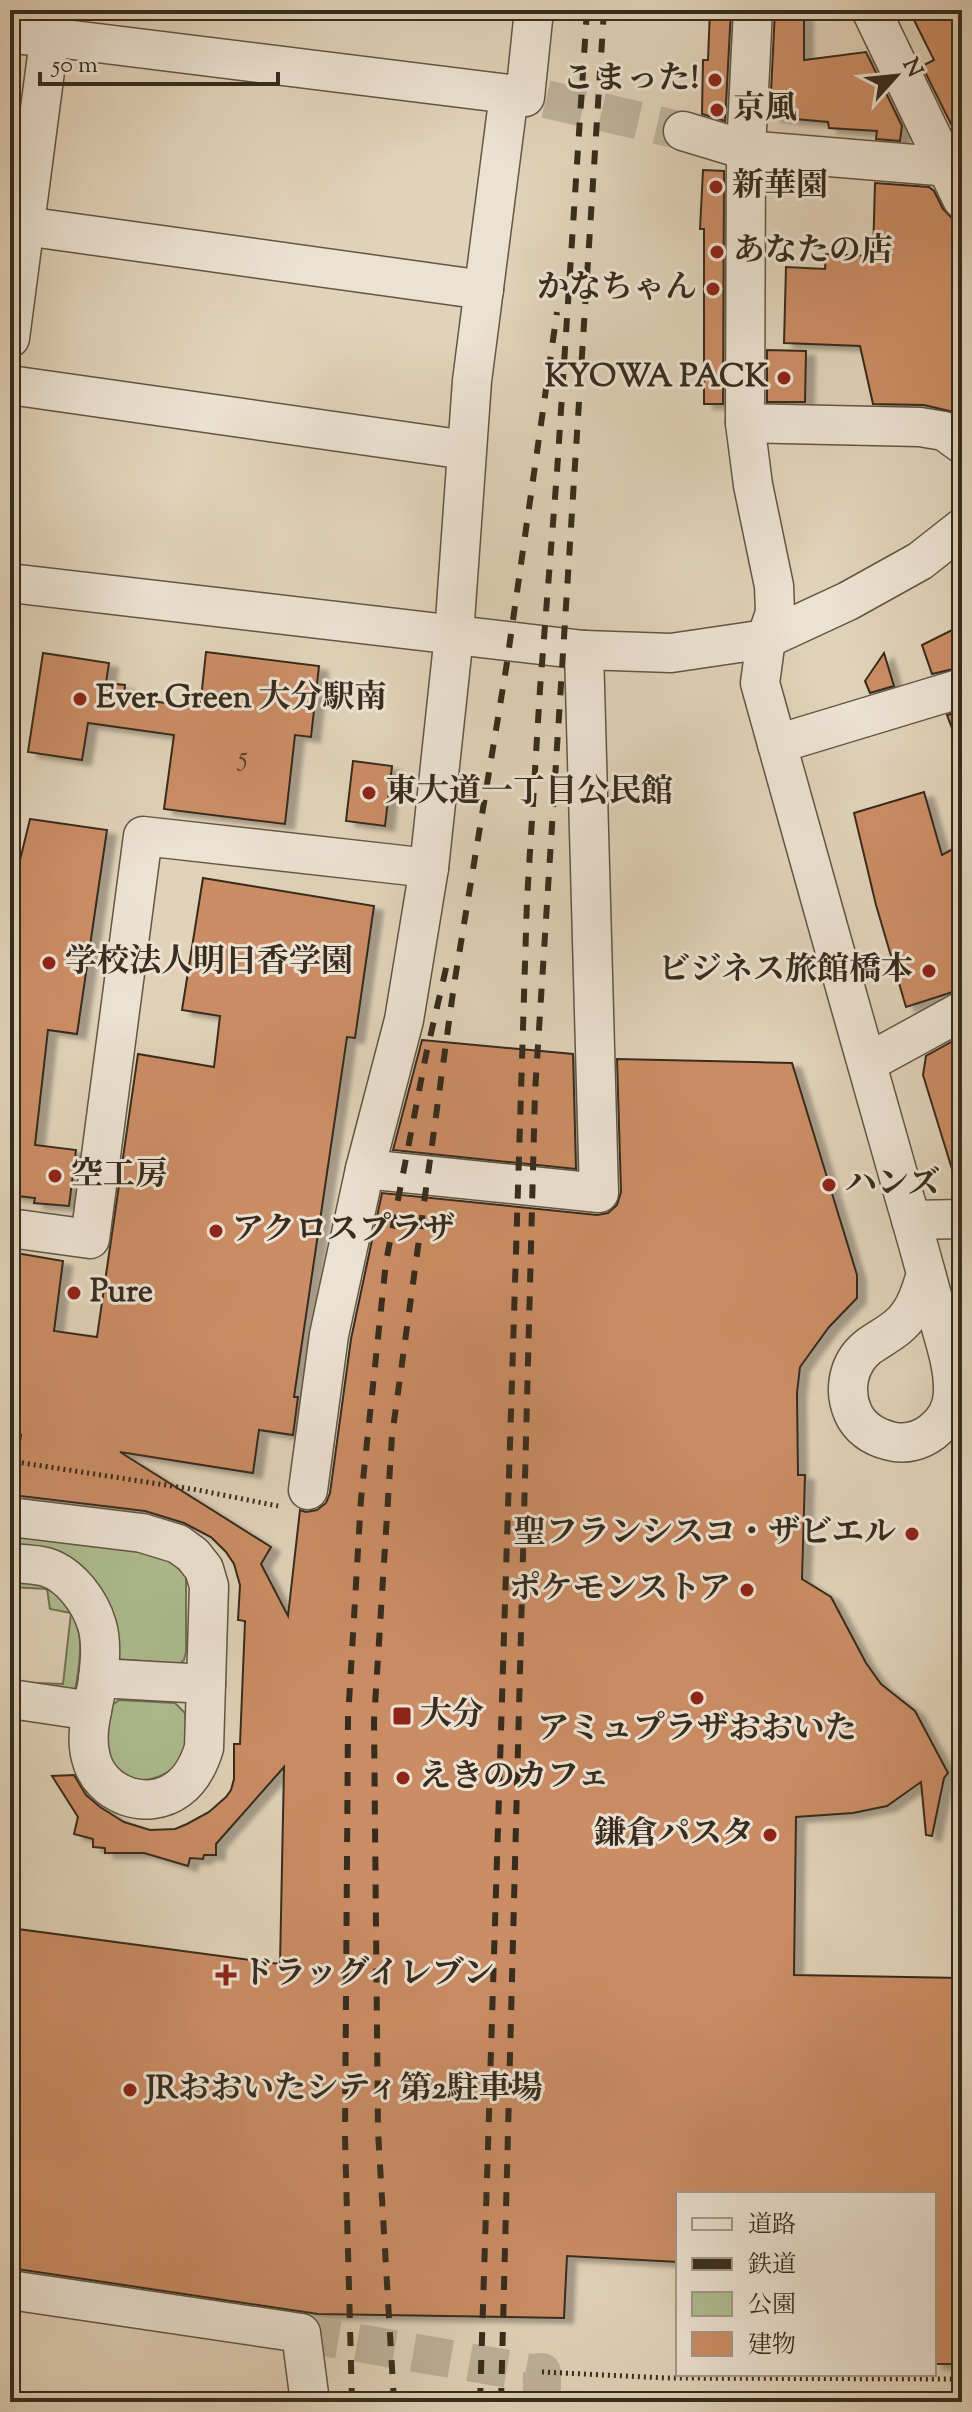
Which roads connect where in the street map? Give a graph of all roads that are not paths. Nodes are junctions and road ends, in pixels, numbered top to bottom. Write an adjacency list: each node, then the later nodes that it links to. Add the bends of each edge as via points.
1 (534, 10): 6 (street)
2 (753, 10): 8 (street)
3 (871, 10): 9 (street)
4 (51, 24): 5 (street); 6 (street); 10 (street)
5 (10, 34)
6 (527, 97): 11 (street)
7 (683, 131): 8 (street)
8 (746, 150): 9 (street); 14 (street)
9 (957, 178)
10 (17, 225): 11 (street); 12 (street)
11 (484, 290): 16 (street)
12 (10, 338)
13 (10, 385): 16 (street)
14 (745, 423): 15 (street, via 920,427 944,431); 20 (street, via 774,586 775,613)
15 (962, 444)
16 (466, 450): 19 (street)
17 (962, 528): 20 (street, via 920,561)
18 (10, 583): 19 (street)
19 (454, 635): 21 (street); 24 (street)
20 (766, 639): 21 (street, via 671,653); 23 (street, via 760,683)
21 (584, 650): 27 (street, via 599,1193)
22 (962, 688): 23 (street)
23 (777, 744): 26 (street)
24 (429, 868): 27 (street, via 404,1020); 30 (street, via 143,836 90,1239)
25 (962, 1011): 26 (street)
26 (867, 1063): 29 (street)
27 (365, 1169): 32 (street)
28 (962, 1219): 29 (street)
29 (911, 1220): 31 (street)
30 (10, 1228)
31 (926, 1274)
32 (296, 1499)
33 (10, 1517): 35 (street, via 142,1533 178,1544 193,1555 209,1586)
34 (10, 1563): 36 (street, via 47,1567 83,1596 97,1625 100,1648)
35 (206, 1684): 36 (street); 36 (street, via 204,1748 198,1765 179,1789 161,1799 124,1797 103,1781 91,1760 88,1738)
36 (95, 1695): 37 (street)
37 (18, 1700)
38 (10, 2290): 39 (street, via 301,2333)
39 (310, 2402)

